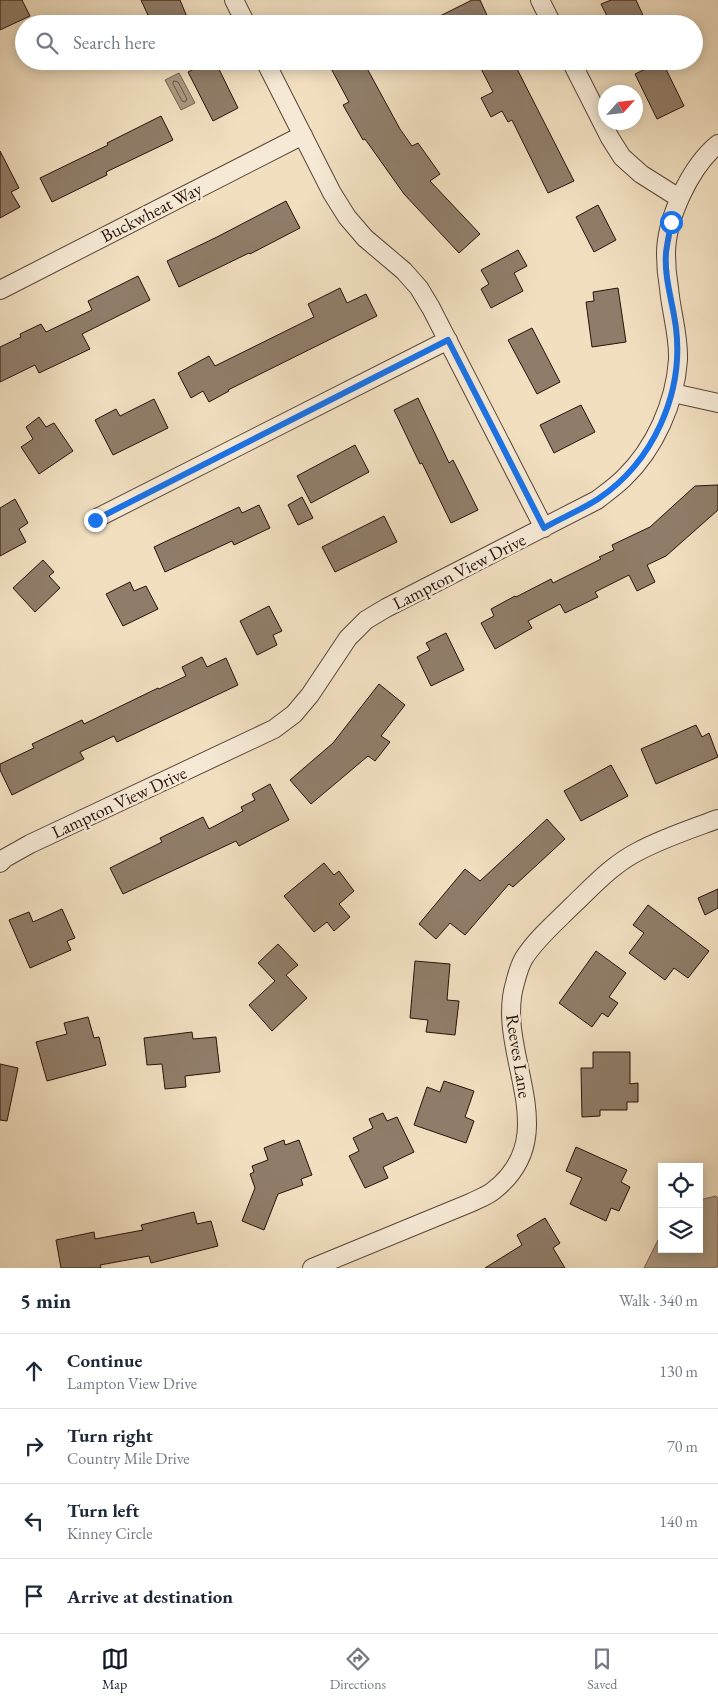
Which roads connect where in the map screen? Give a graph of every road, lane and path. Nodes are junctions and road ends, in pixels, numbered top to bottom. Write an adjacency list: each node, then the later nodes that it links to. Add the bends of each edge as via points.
1 (234, 0): 3 (street)
2 (540, 0): 4 (street)
3 (242, 15)
4 (548, 15)
5 (270, 70): 7 (street)
6 (576, 70): 9 (street, via 622,157 641,174)
7 (303, 135): 10 (street, Buckwheat Way); 11 (street, via 347,217 419,288)
8 (718, 144): 9 (street, Lampton View Drive, via 698,167)
9 (679, 198): 12 (street, Lampton View Drive, via 666,253 678,359)
10 (0, 290)
11 (448, 340): 14 (street); 15 (street)
12 (673, 393): 13 (street); 15 (street, Lampton View Drive, via 646,452 624,478 597,500)
13 (718, 403)
14 (95, 520)
15 (544, 528): 17 (street, Lampton View Drive, via 366,620 348,638 294,714 274,729 30,844)
16 (718, 819): 18 (street, Reeves Lane, via 655,843 618,864 540,938 523,960 514,985 511,1012 528,1111 527,1136 519,1160 508,1178 492,1192 470,1203)
17 (0, 863)
18 (312, 1268)

